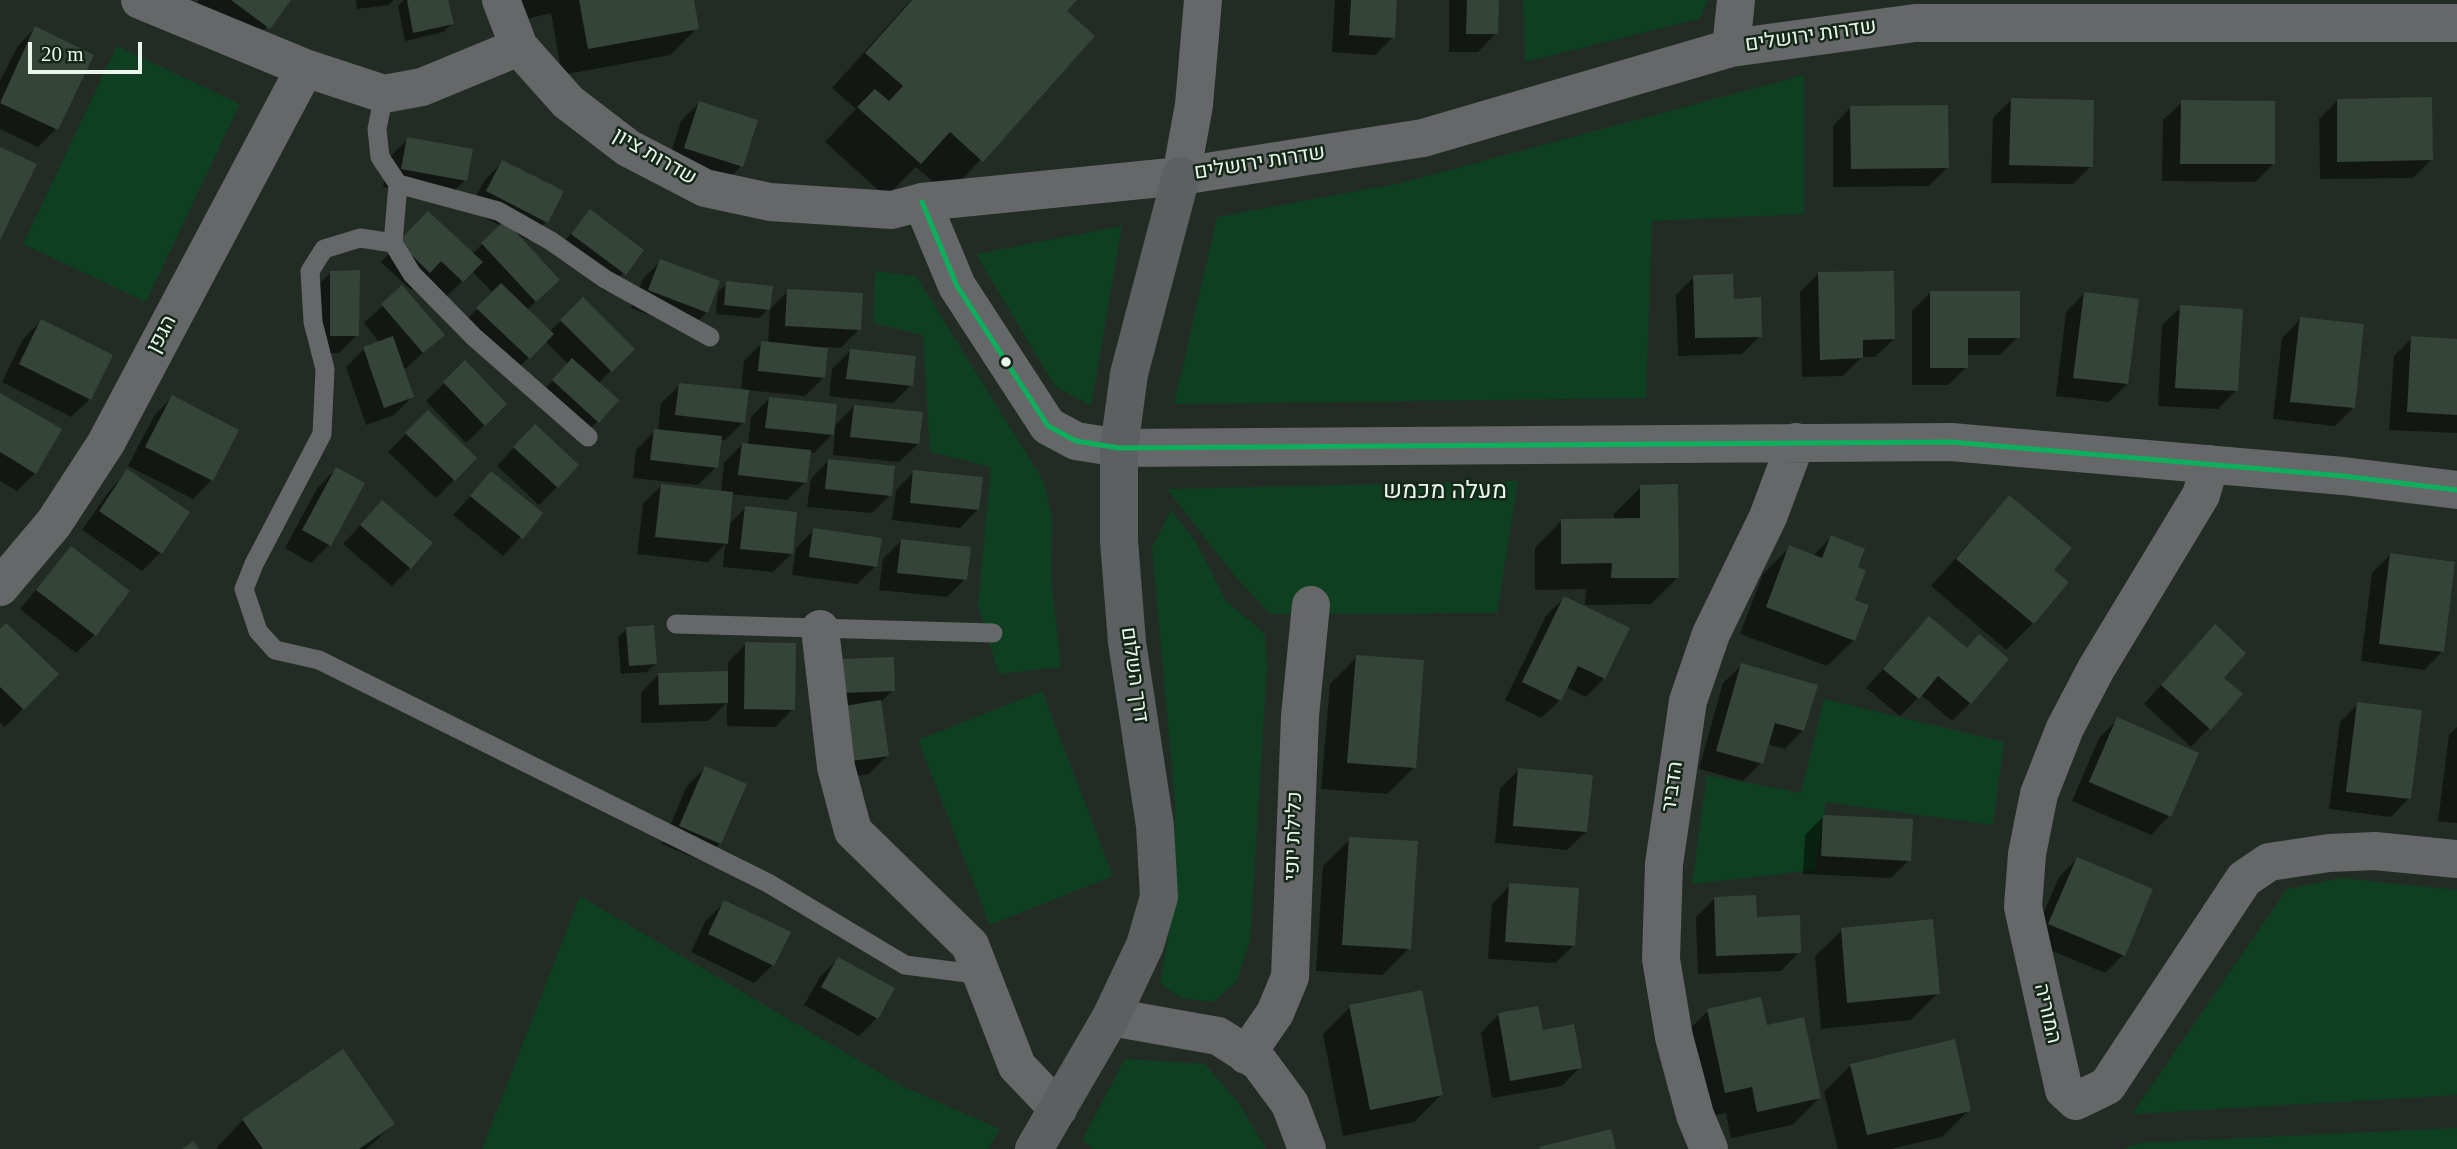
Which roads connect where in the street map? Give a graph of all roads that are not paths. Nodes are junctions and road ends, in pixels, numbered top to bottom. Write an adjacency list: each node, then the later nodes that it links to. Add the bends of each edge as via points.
1 (140, 0): 8 (street)
2 (501, 0): 6 (street)
3 (1203, 0): 10 (street, via 1194,105)
4 (1736, 0): 7 (street)
5 (2457, 23): 7 (street, שדרות ירושלים, via 1915,23)
6 (519, 47): 9 (street, via 422,87); 12 (street, שדרות ציון, via 568,102 618,141 705,188 770,202 836,208 892,209)
7 (1731, 48): 10 (street, שדרות ירושלים, via 1423,138)
8 (305, 68): 9 (street); 20 (street, הגפן, via 106,443 54,523)
9 (384, 94): 11 (lane, via 377,129 380,157)
10 (1181, 176): 12 (street, שדרות ציון); 17 (street, דרך השלום, via 1129,374)
11 (398, 184): 13 (lane); 14 (lane, via 498,211 616,286)
12 (922, 202): 17 (street, via 957,286 1048,426 1076,441)
13 (393, 243): 15 (lane, via 412,274 474,337); 26 (lane, via 360,238 324,249 310,271 313,322 325,369 322,434 244,589 258,631 275,650 319,660 768,884 905,964)
14 (710, 337)
15 (588, 436)
16 (1796, 442): 17 (street); 18 (street, via 1951,442); 32 (street, הדביר, via 1768,517 1711,634 1689,701 1664,864 1661,960 1674,1037)
17 (1119, 448): 27 (street, דרך השלום, via 1119,541 1127,642 1155,826 1159,897 1145,945)
18 (2210, 464): 19 (street); 25 (street, המוריה, via 2201,495 2064,728 2039,794 2023,907 2064,1090 2076,1101 2107,1086 2244,879 2269,862 2375,851)
19 (2457, 490)
20 (0, 587)
21 (1311, 605): 28 (street, כלילת יופי, via 1300,716 1290,977 1275,1013)
22 (676, 624): 23 (lane)
23 (820, 629): 24 (lane); 26 (street, via 835,768 853,831 970,945)
24 (993, 633)
25 (2457, 859)
26 (982, 975): 29 (street, via 1017,1066)
27 (1111, 1017): 28 (street, via 1218,1036); 29 (street, דרך השלום)
28 (1246, 1055): 31 (street, via 1259,1062 1290,1104)
29 (1058, 1109): 30 (street, דרך השלום)
30 (1034, 1149)
31 (1307, 1149)
32 (1709, 1149)

